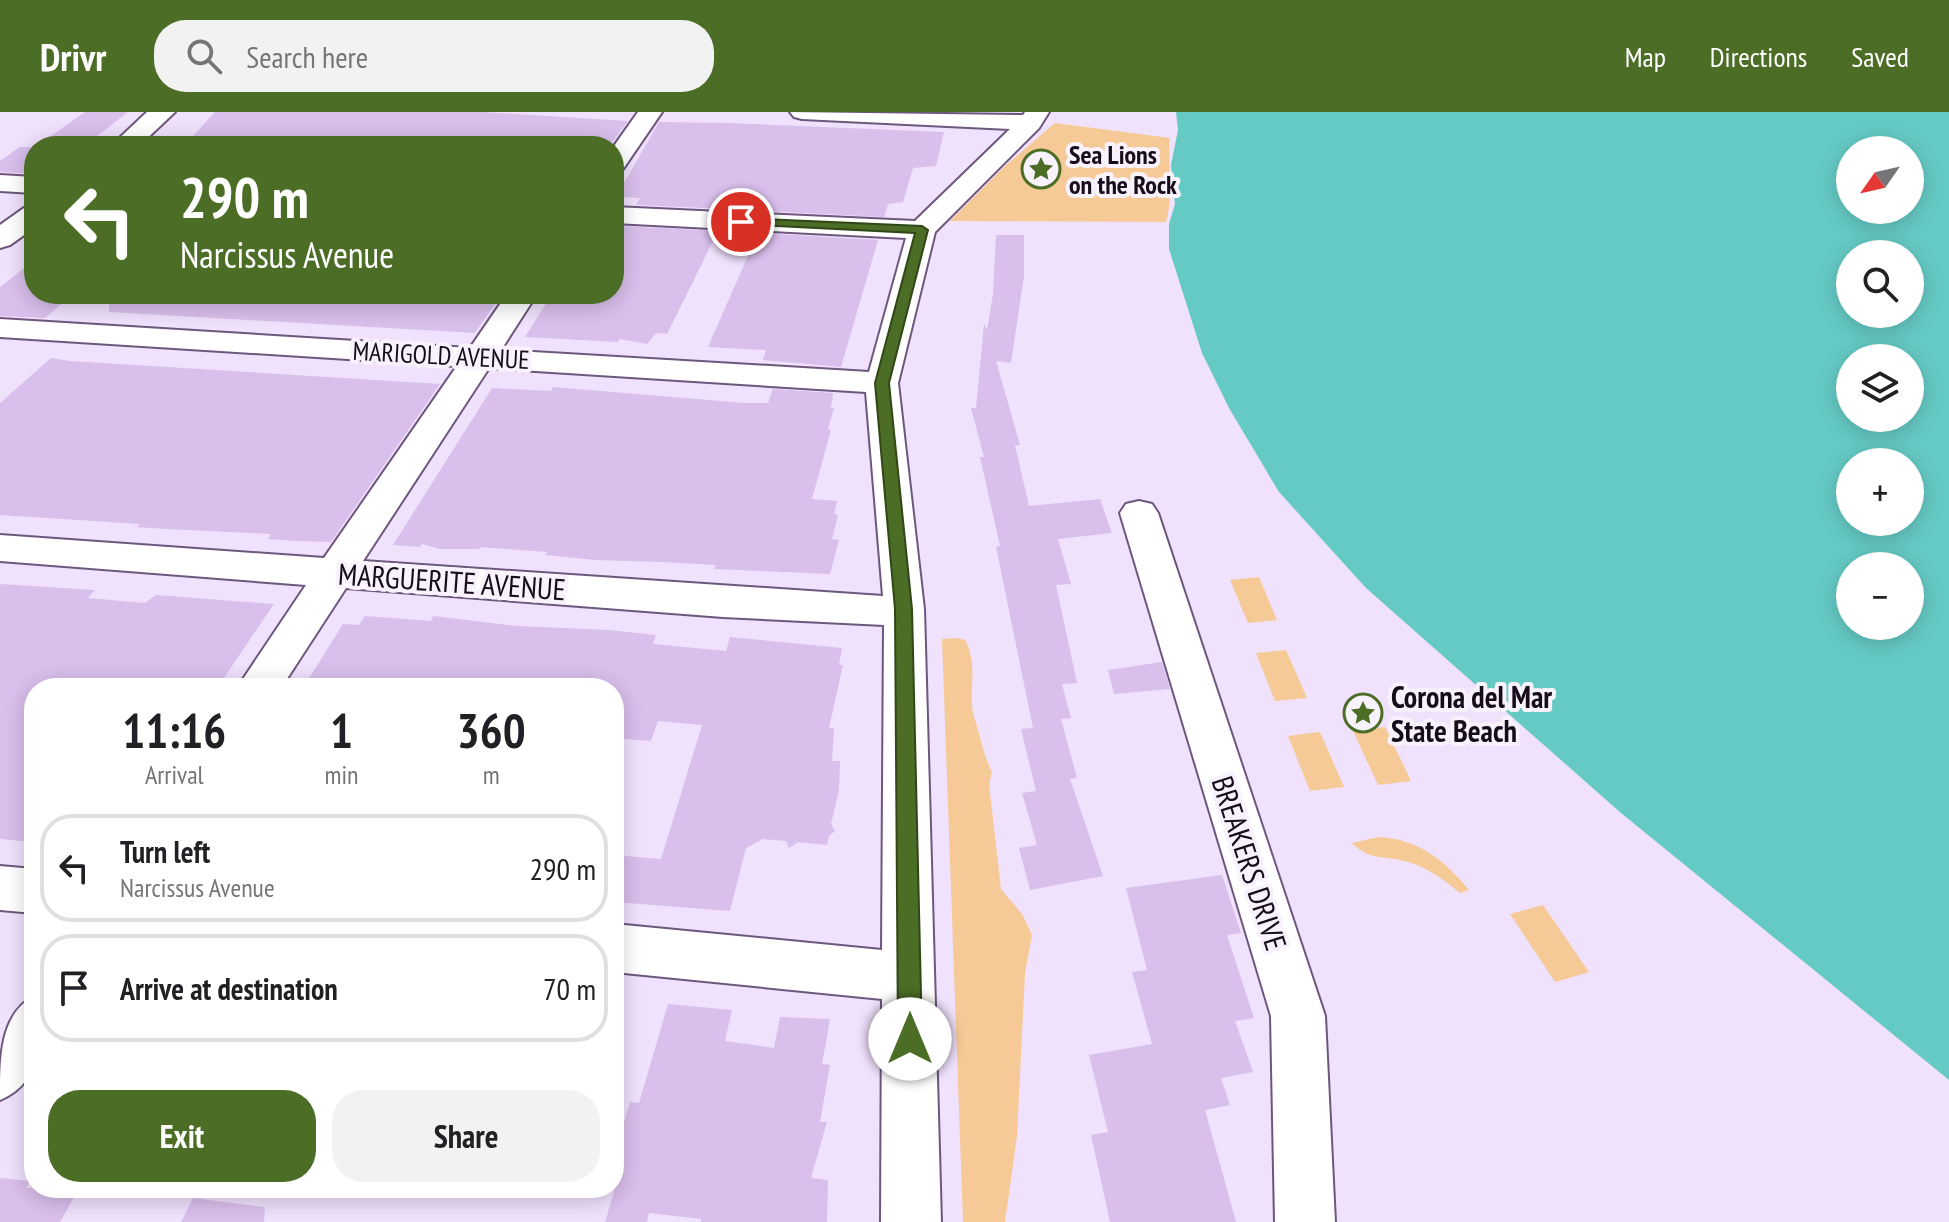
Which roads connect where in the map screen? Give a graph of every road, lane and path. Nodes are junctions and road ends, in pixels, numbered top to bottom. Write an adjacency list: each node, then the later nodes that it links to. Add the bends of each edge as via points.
1 (650, 112): 7 (street)
2 (802, 112): 4 (street)
3 (172, 116): 5 (highway); 6 (highway)
4 (1034, 117): 12 (street)
5 (140, 136)
6 (162, 136)
7 (624, 150)
8 (0, 183): 9 (street)
9 (24, 184)
10 (624, 215): 12 (street)
11 (24, 221): 13 (highway)
12 (922, 230): 19 (street)
13 (0, 239)
14 (24, 245): 15 (highway)
15 (0, 262)
16 (515, 304): 18 (street)
17 (0, 328): 18 (street, MARIGOLD AVENUE)
18 (481, 357): 19 (street, MARIGOLD AVENUE); 22 (street)
19 (882, 383): 23 (street)
20 (1139, 513): 32 (street, BREAKERS DRIVE, via 1298,1016)
21 (0, 548): 22 (street, MARGUERITE AVENUE)
22 (336, 573): 23 (street, MARGUERITE AVENUE, via 738,603); 24 (street)
23 (904, 609): 28 (street)
24 (265, 678)
25 (0, 888): 26 (street)
26 (24, 890)
27 (624, 949): 28 (street)
28 (910, 977): 31 (street)
29 (24, 1037): 30 (street)
30 (0, 1072)
31 (911, 1222)
32 (1305, 1222)

